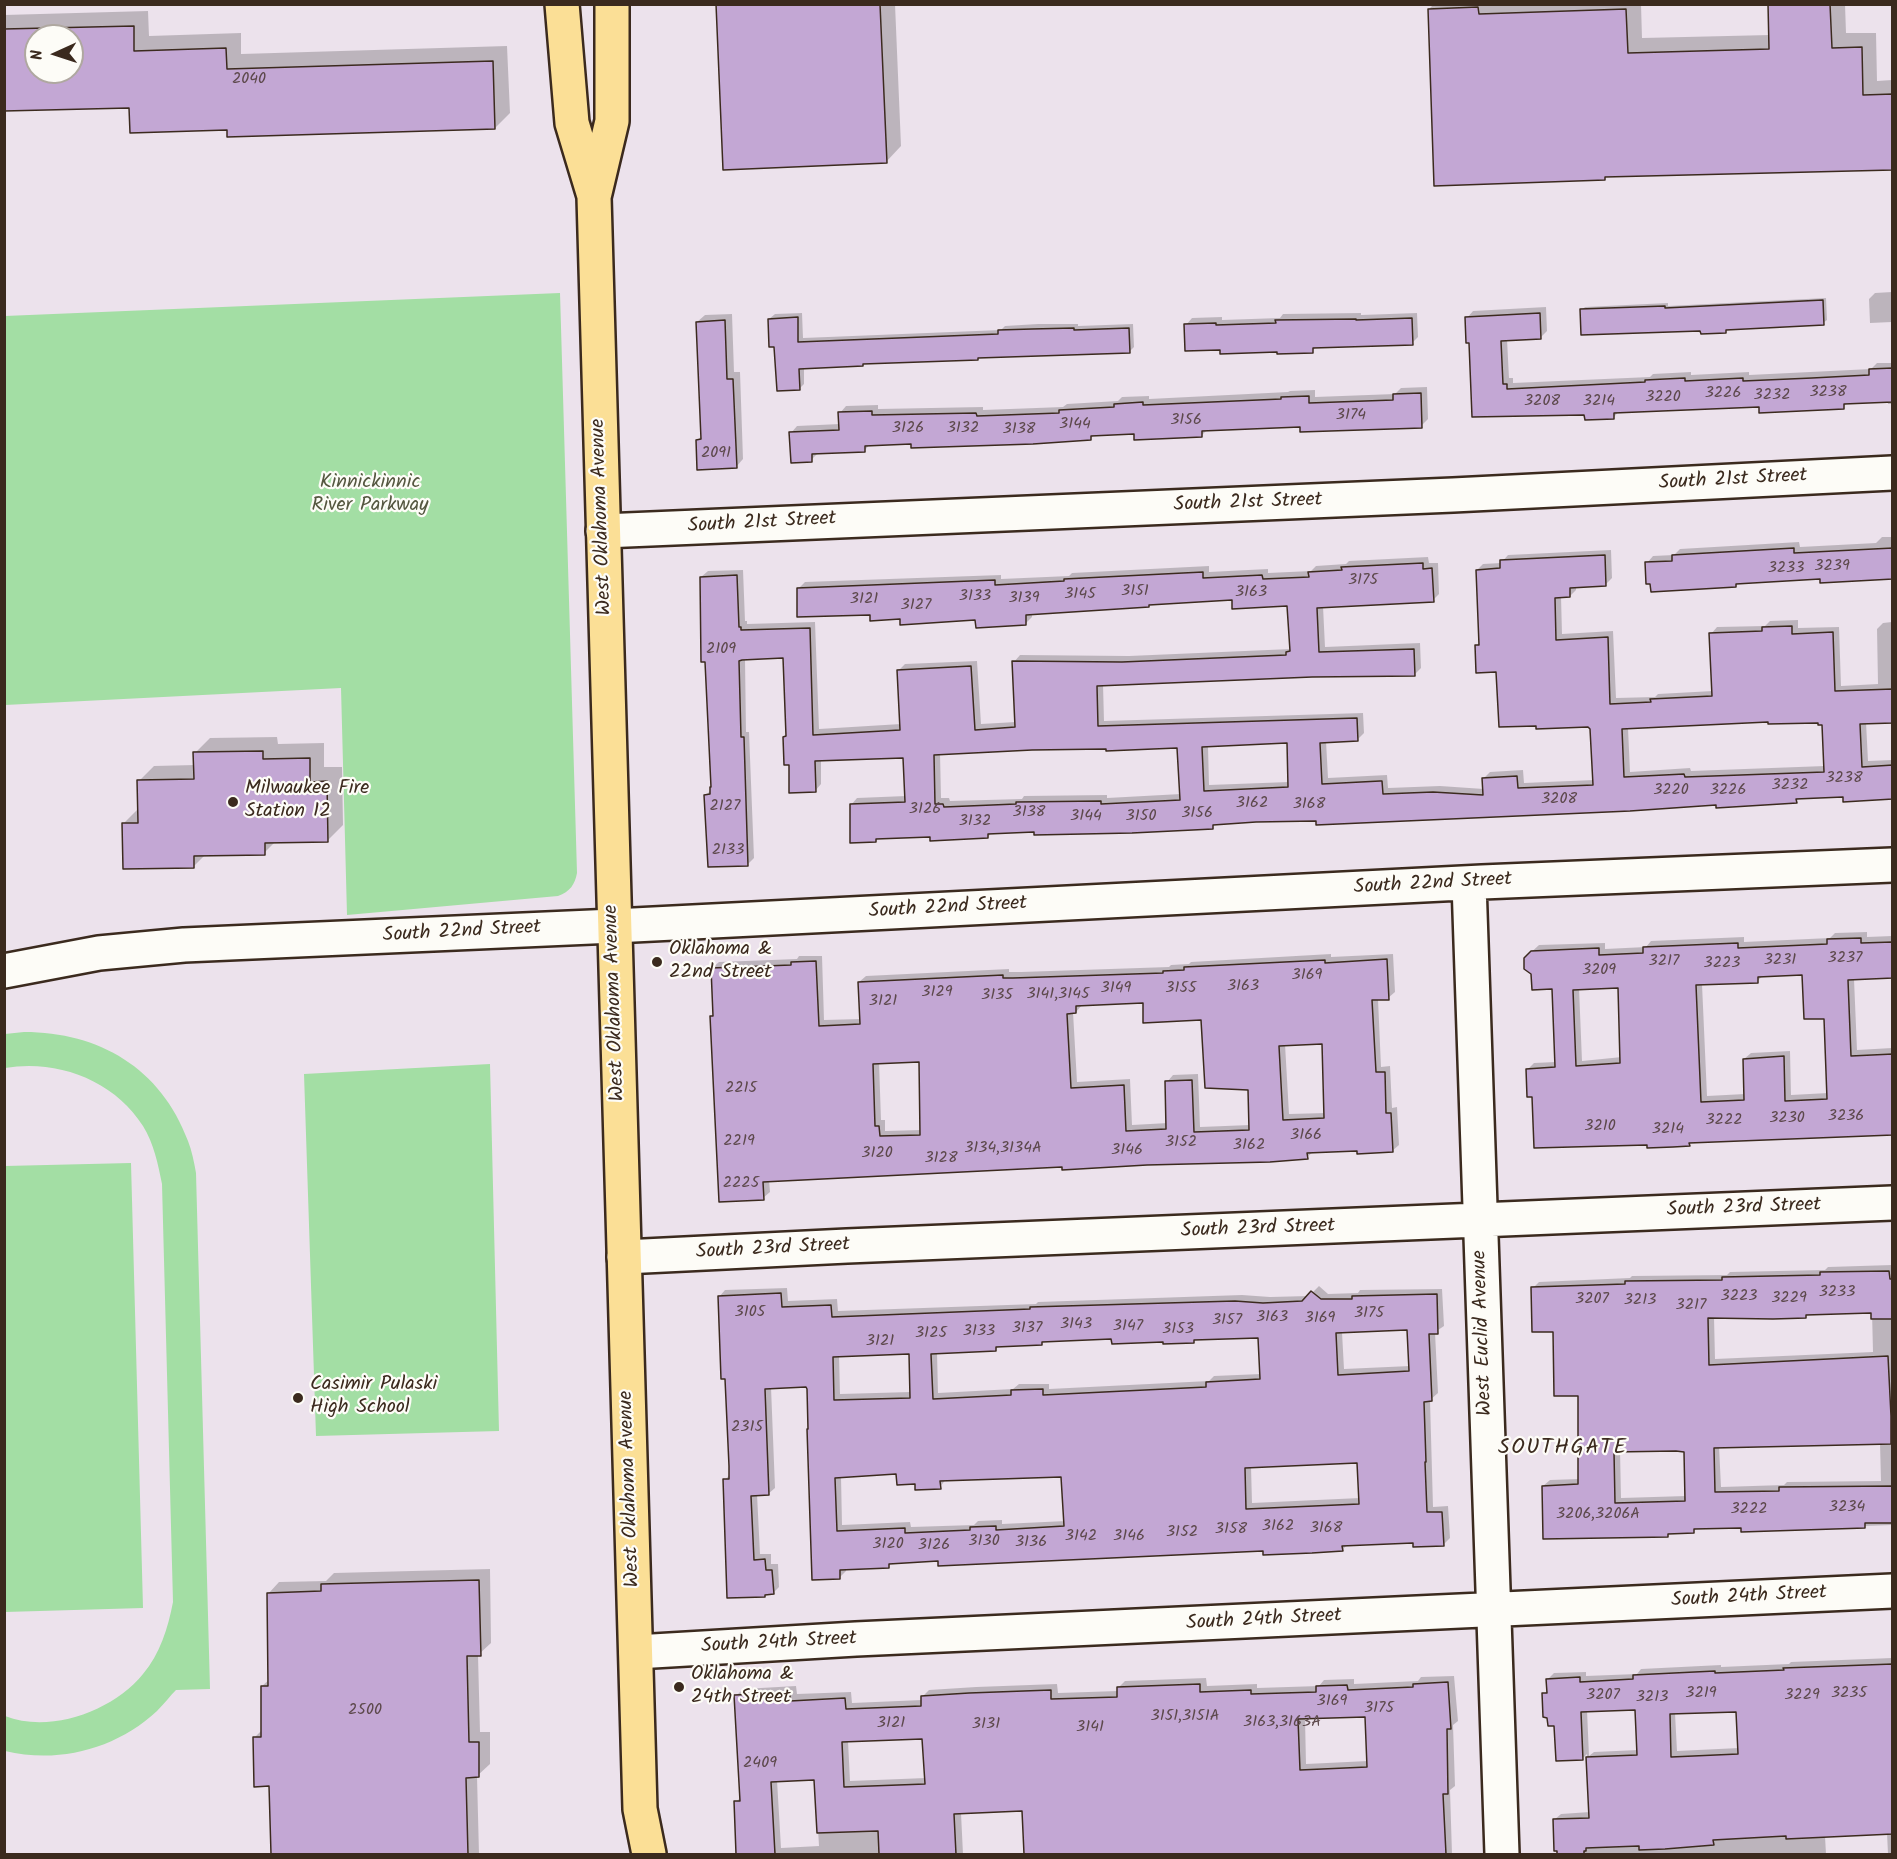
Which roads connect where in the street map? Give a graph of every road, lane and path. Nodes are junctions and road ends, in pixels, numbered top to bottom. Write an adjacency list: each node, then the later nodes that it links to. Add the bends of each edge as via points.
1 (562, 4): 3 (main road, West Oklahoma Avenue, via 572,123)
2 (612, 4): 3 (main road, West Oklahoma Avenue, via 612,121)
3 (594, 197): 5 (main road, West Oklahoma Avenue)
4 (1893, 473): 5 (street, South 21st Street)
5 (603, 531): 8 (main road, West Oklahoma Avenue)
6 (1893, 865): 7 (street, South 22nd Street)
7 (1469, 883): 8 (street, South 22nd Street); 11 (street, West Euclid Avenue)
8 (614, 926): 9 (street, South 22nd Street, via 184,945 99,953); 12 (main road, West Oklahoma Avenue)
9 (4, 971)
10 (1893, 1203): 11 (street, South 23rd Street)
11 (1480, 1221): 12 (street, South 23rd Street); 14 (street, West Euclid Avenue)
12 (624, 1257): 15 (main road, West Oklahoma Avenue)
13 (1893, 1591): 14 (street, South 24th Street)
14 (1494, 1610): 15 (street, South 24th Street); 19 (street, West Euclid Avenue)
15 (636, 1652): 16 (main road, West Oklahoma Avenue)
16 (640, 1809): 17 (main road, West Oklahoma Avenue); 18 (main road, West Oklahoma Avenue)
17 (632, 1854)
18 (649, 1854)
19 (1502, 1854)

